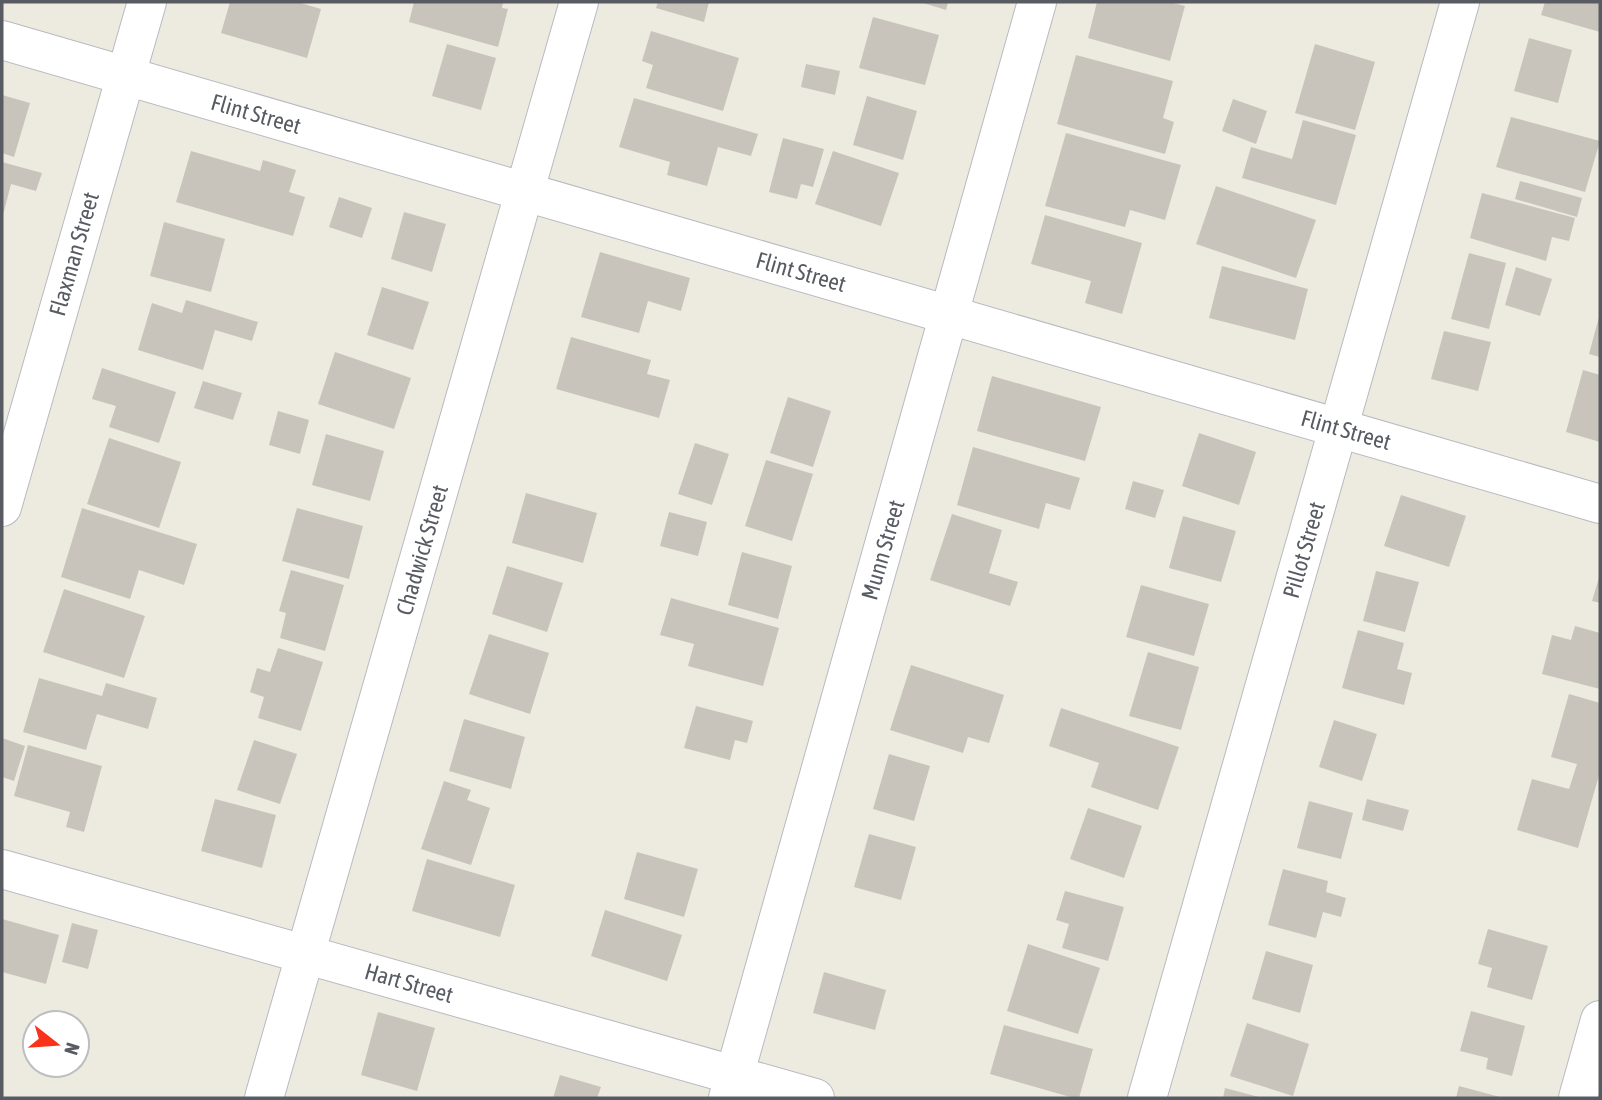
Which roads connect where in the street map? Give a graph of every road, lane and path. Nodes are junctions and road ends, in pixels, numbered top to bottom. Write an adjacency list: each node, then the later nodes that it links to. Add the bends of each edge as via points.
1 (147, 2): 6 (street, Flaxman Street)
2 (579, 2): 7 (street, Chadwick Street)
3 (1037, 2): 8 (street, Munn Street)
4 (1460, 2): 9 (street, Pillot Street)
5 (2, 40): 6 (street, Flint Street)
6 (126, 76): 7 (street, Flint Street); 11 (street, Flaxman Street)
7 (525, 192): 8 (street, Flint Street); 13 (street, Chadwick Street)
8 (949, 314): 9 (street, Flint Street); 15 (street, Munn Street)
9 (1339, 428): 10 (street, Flint Street); 18 (street, Pillot Street)
10 (1600, 504)
11 (2, 507)
12 (2, 869): 13 (street, Hart Street)
13 (305, 954): 15 (street, Hart Street); 16 (street, Chadwick Street)
14 (1600, 1020): 19 (street)
15 (731, 1087): 17 (street, Hart Street)
16 (264, 1098)
17 (815, 1098)
18 (1147, 1098)
19 (1578, 1098)

